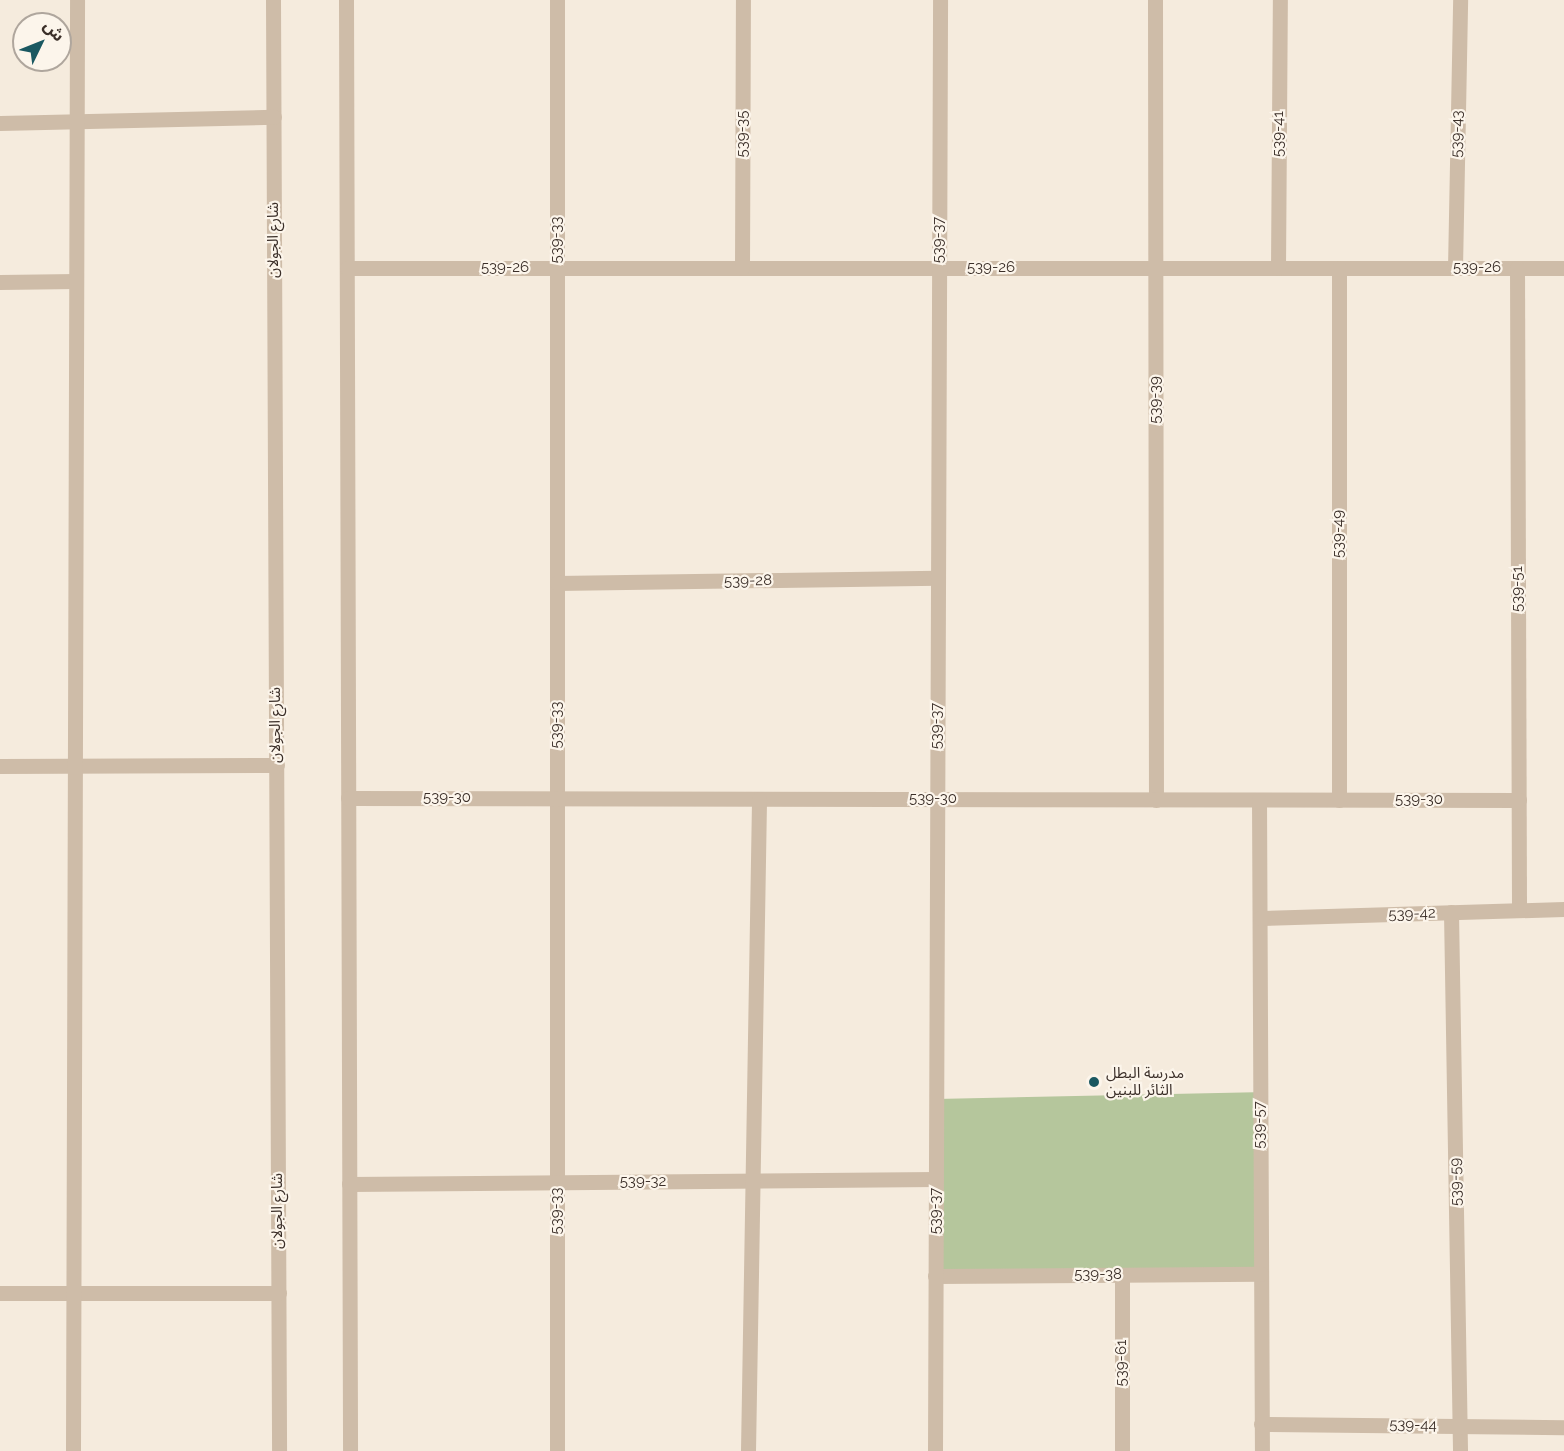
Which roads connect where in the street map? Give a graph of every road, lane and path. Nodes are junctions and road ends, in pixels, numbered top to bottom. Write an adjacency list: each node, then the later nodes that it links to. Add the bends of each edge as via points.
1 (77, 0): 11 (street)
2 (273, 0): 10 (street, شارع الجولان)
3 (346, 0): 13 (street)
4 (557, 0): 14 (street, 539-33)
5 (743, 0): 15 (street, 539-35)
6 (940, 0): 16 (street, 539-37)
7 (1155, 0): 17 (street, 539-39)
8 (1280, 0): 18 (street, 539-41)
9 (1460, 0): 20 (street, 539-43)
10 (274, 117): 11 (street); 27 (street, شارع الجولان)
11 (76, 121): 12 (street); 23 (street)
12 (0, 123)
13 (347, 268): 14 (street, 539-26); 30 (street)
14 (557, 268): 15 (street, 539-26); 26 (street, 539-33)
15 (742, 268): 16 (street, 539-26)
16 (939, 268): 17 (street, 539-26); 25 (street, 539-37)
17 (1156, 268): 18 (street, 539-26); 34 (street, 539-39)
18 (1278, 268): 19 (street, 539-26)
19 (1339, 268): 20 (street, 539-26); 36 (street, 539-49)
20 (1455, 268): 21 (street, 539-26)
21 (1517, 268): 22 (street, 539-26); 37 (street, 539-51)
22 (1564, 268)
23 (76, 281): 24 (street); 29 (street)
24 (0, 282)
25 (938, 578): 26 (street, 539-28); 33 (street, 539-37)
26 (557, 583): 31 (street, 539-33)
27 (276, 765): 29 (street); 51 (street, شارع الجولان)
28 (0, 766): 29 (street)
29 (75, 766): 50 (street)
30 (348, 798): 31 (street, 539-30); 45 (street)
31 (557, 799): 32 (street, 539-30); 44 (street, 539-33)
32 (759, 799): 33 (street, 539-30); 43 (street)
33 (937, 800): 34 (street, 539-30); 42 (street, 539-37)
34 (1156, 800): 35 (street, 539-30)
35 (1259, 800): 36 (street, 539-30); 41 (street, 539-57)
36 (1339, 800): 37 (street, 539-30)
37 (1519, 800): 39 (street, 539-51)
38 (1564, 909): 39 (street, 539-42)
39 (1519, 910): 40 (street, 539-42)
40 (1451, 912): 41 (street, 539-42); 53 (street, 539-59)
41 (1260, 918): 47 (street, 539-57)
42 (936, 1179): 43 (street, 539-32); 48 (street, 539-37)
43 (752, 1181): 44 (street, 539-32); 59 (street)
44 (557, 1182): 45 (street, 539-32); 58 (street, 539-33)
45 (349, 1184): 57 (street)
46 (1122, 1275): 47 (street, 539-38); 48 (street, 539-38); 61 (street, 539-61)
47 (1261, 1275): 52 (street, 539-57)
48 (935, 1276): 60 (street, 539-37)
49 (0, 1293): 50 (street)
50 (74, 1293): 51 (street); 55 (street)
51 (279, 1293): 56 (street, شارع الجولان)
52 (1261, 1424): 53 (street, 539-44); 62 (street, 539-57)
53 (1460, 1426): 54 (street, 539-44); 63 (street, 539-59)
54 (1564, 1427)
55 (73, 1451)
56 (279, 1451)
57 (350, 1451)
58 (557, 1451)
59 (748, 1451)
60 (935, 1451)
61 (1122, 1451)
62 (1262, 1451)
63 (1461, 1451)

